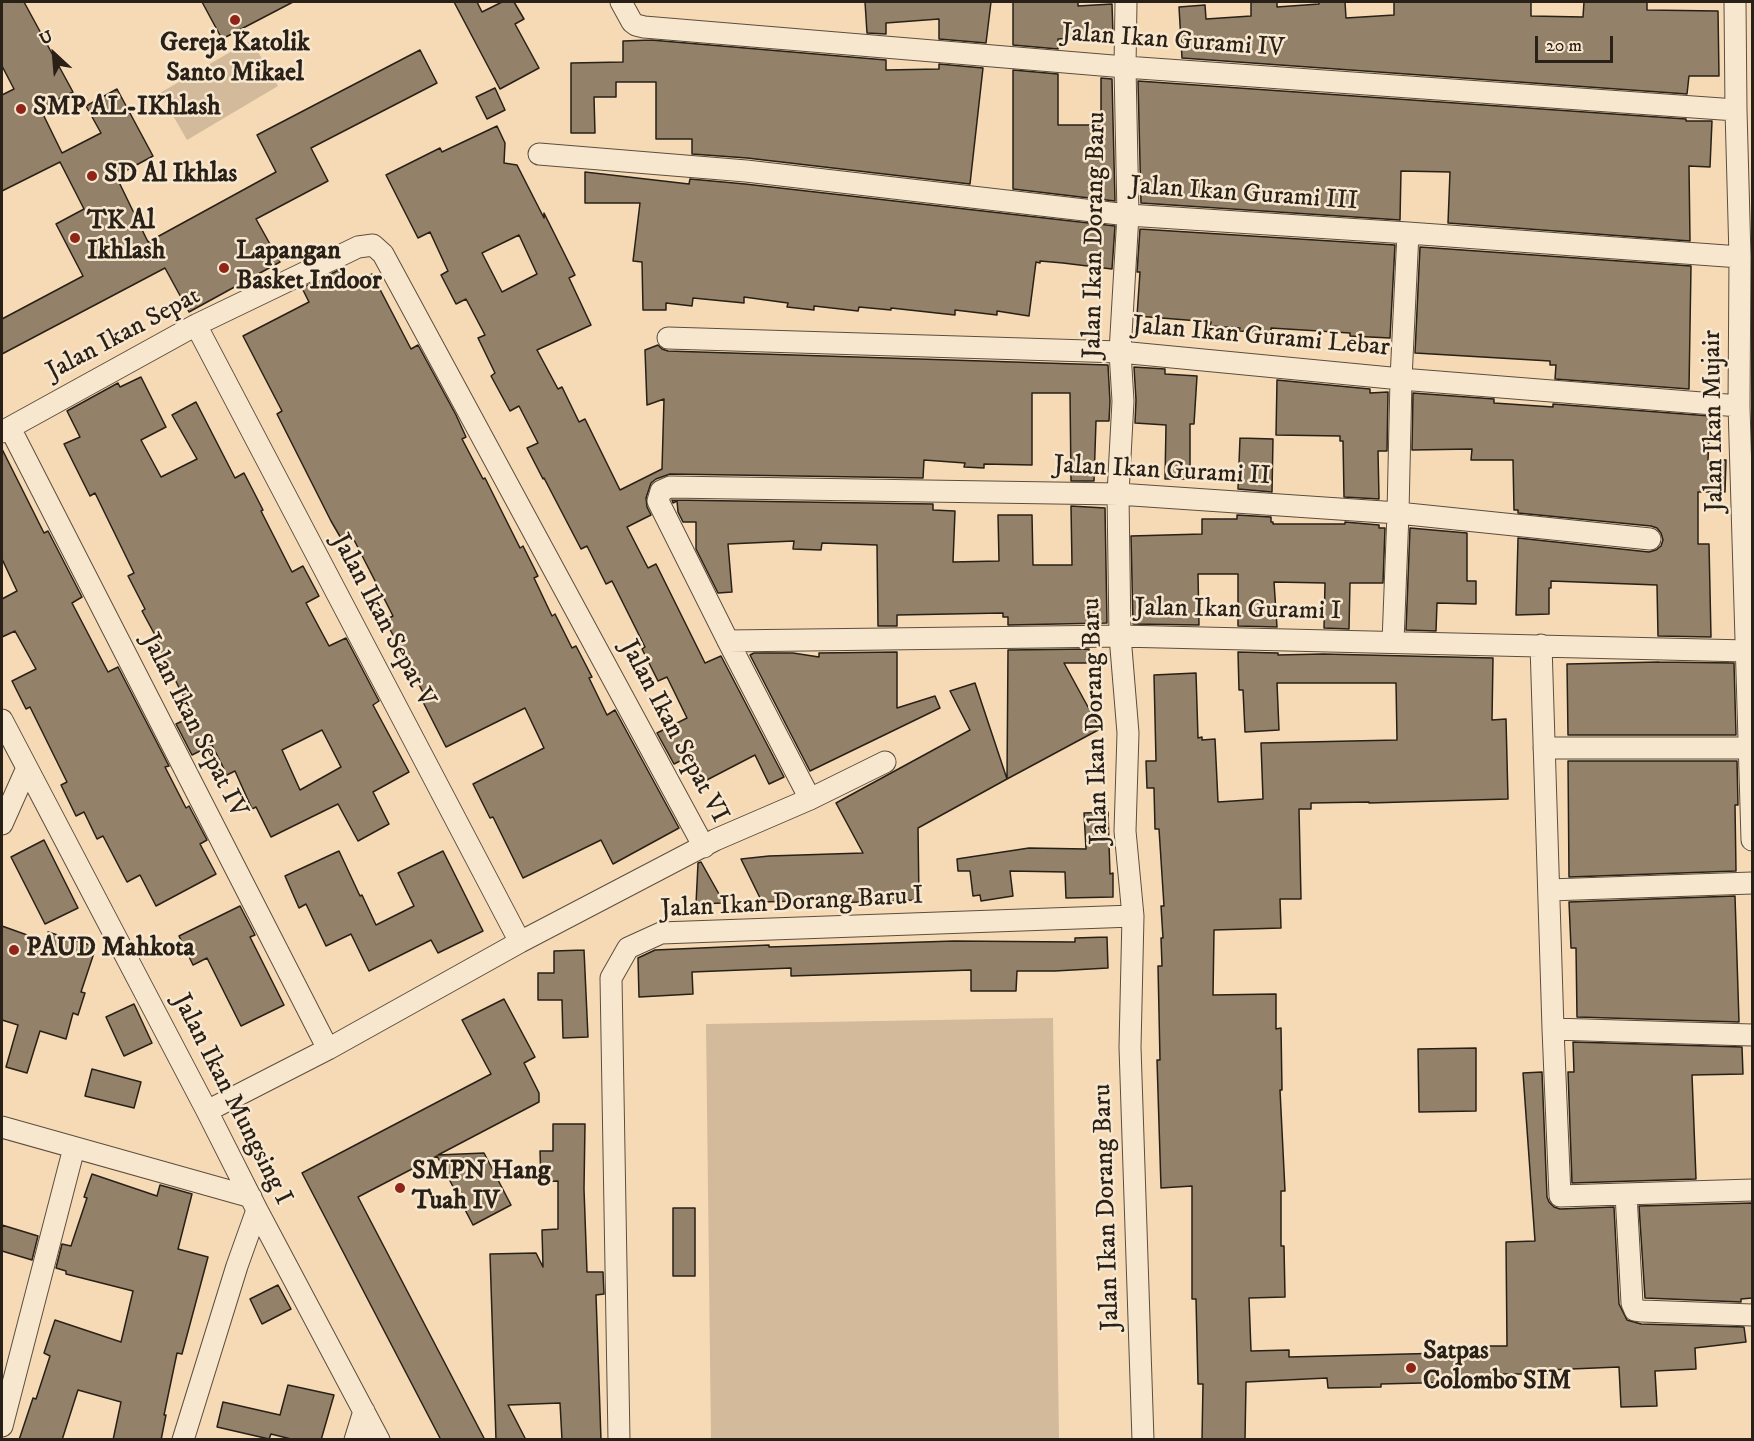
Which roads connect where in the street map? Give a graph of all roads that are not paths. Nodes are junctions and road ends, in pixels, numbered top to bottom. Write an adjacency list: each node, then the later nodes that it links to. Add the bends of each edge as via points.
1 (621, 2): 4 (street, Jalan Ikan Gurami IV, via 632,22 644,27)
2 (1126, 2): 4 (street, Jalan Ikan Dorang Baru)
3 (1735, 2): 5 (street, Jalan Ikan Mujair)
4 (1125, 66): 5 (street, Jalan Ikan Gurami IV); 7 (street, Jalan Ikan Dorang Baru)
5 (1736, 110): 10 (street, Jalan Ikan Mujair)
6 (539, 154): 7 (street, Jalan Ikan Gurami III, via 747,171)
7 (1128, 214): 8 (street, Jalan Ikan Gurami III); 13 (street, Jalan Ikan Dorang Baru)
8 (1408, 233): 10 (street, Jalan Ikan Gurami III); 14 (street)
9 (373, 245): 11 (street, Jalan Ikan Sepat, via 358,247); 34 (street, Jalan Ikan Sepat VI, via 383,254)
10 (1740, 257): 15 (street, Jalan Ikan Mujair)
11 (196, 325): 16 (street, Jalan Ikan Sepat); 38 (street, Jalan Ikan Sepat V)
12 (668, 338): 13 (street, Jalan Ikan Gurami Lebar)
13 (1120, 352): 14 (street, Jalan Ikan Gurami Lebar); 18 (street, Jalan Ikan Dorang Baru, via 1123,401)
14 (1401, 379): 15 (street, Jalan Ikan Gurami Lebar); 19 (street)
15 (1739, 406): 17 (street, Jalan Ikan Mujair)
16 (6, 430): 41 (street, Jalan Ikan Sepat IV)
17 (1747, 440): 25 (street, Jalan Ikan Mujair)
18 (1118, 494): 19 (street, Jalan Ikan Gurami II); 21 (street, Jalan Ikan Dorang Baru); 22 (street, Jalan Ikan Gurami II, via 670,487 661,491 658,501)
19 (1398, 513): 20 (street, Jalan Ikan Gurami II); 23 (street)
20 (1650, 540)
21 (1120, 636): 22 (street, Jalan Ikan Gurami I); 23 (street, Jalan Ikan Gurami I); 37 (street, Jalan Ikan Dorang Baru, via 1128,733 1125,831)
22 (728, 642): 31 (street)
23 (1393, 642): 24 (street, Jalan Ikan Gurami I)
24 (1541, 645): 25 (street, Jalan Ikan Gurami I); 27 (street)
25 (1747, 651): 28 (street, Jalan Ikan Mujair)
26 (2, 720): 30 (street, Jalan Ikan Mungsing I)
27 (1544, 748): 28 (street); 36 (street)
28 (1749, 748): 33 (street, Jalan Ikan Mujair)
29 (885, 762): 31 (street)
30 (27, 768): 32 (street); 42 (street, Jalan Ikan Mungsing I)
31 (810, 799): 34 (street)
32 (2, 824)
33 (1752, 840)
34 (704, 847): 38 (street, Jalan Ikan Sepat VI)
35 (1752, 883): 36 (street)
36 (1549, 890): 39 (street)
37 (1133, 916): 54 (street, Jalan Ikan Dorang Baru I, via 662,933 628,948 611,978); 55 (street, Jalan Ikan Dorang Baru, via 1130,1047)
38 (520, 942): 41 (street, Jalan Ikan Sepat VI)
39 (1553, 1029): 40 (street); 46 (street, via 1560,1196)
40 (1752, 1035)
41 (328, 1049): 42 (street, Jalan Ikan Sepat VI)
42 (207, 1111): 47 (street, Jalan Ikan Mungsing I)
43 (2, 1128): 44 (street)
44 (74, 1148): 47 (street); 50 (street)
45 (1752, 1190): 46 (street)
46 (1626, 1194): 48 (street, via 1635,1310)
47 (254, 1204): 49 (street, Jalan Ikan Mungsing I); 51 (street)
48 (1752, 1315)
49 (364, 1412): 52 (street); 53 (street, Jalan Ikan Mungsing I)
50 (2, 1426)
51 (183, 1440)
52 (355, 1440)
53 (380, 1440)
54 (619, 1440)
55 (1143, 1440)

